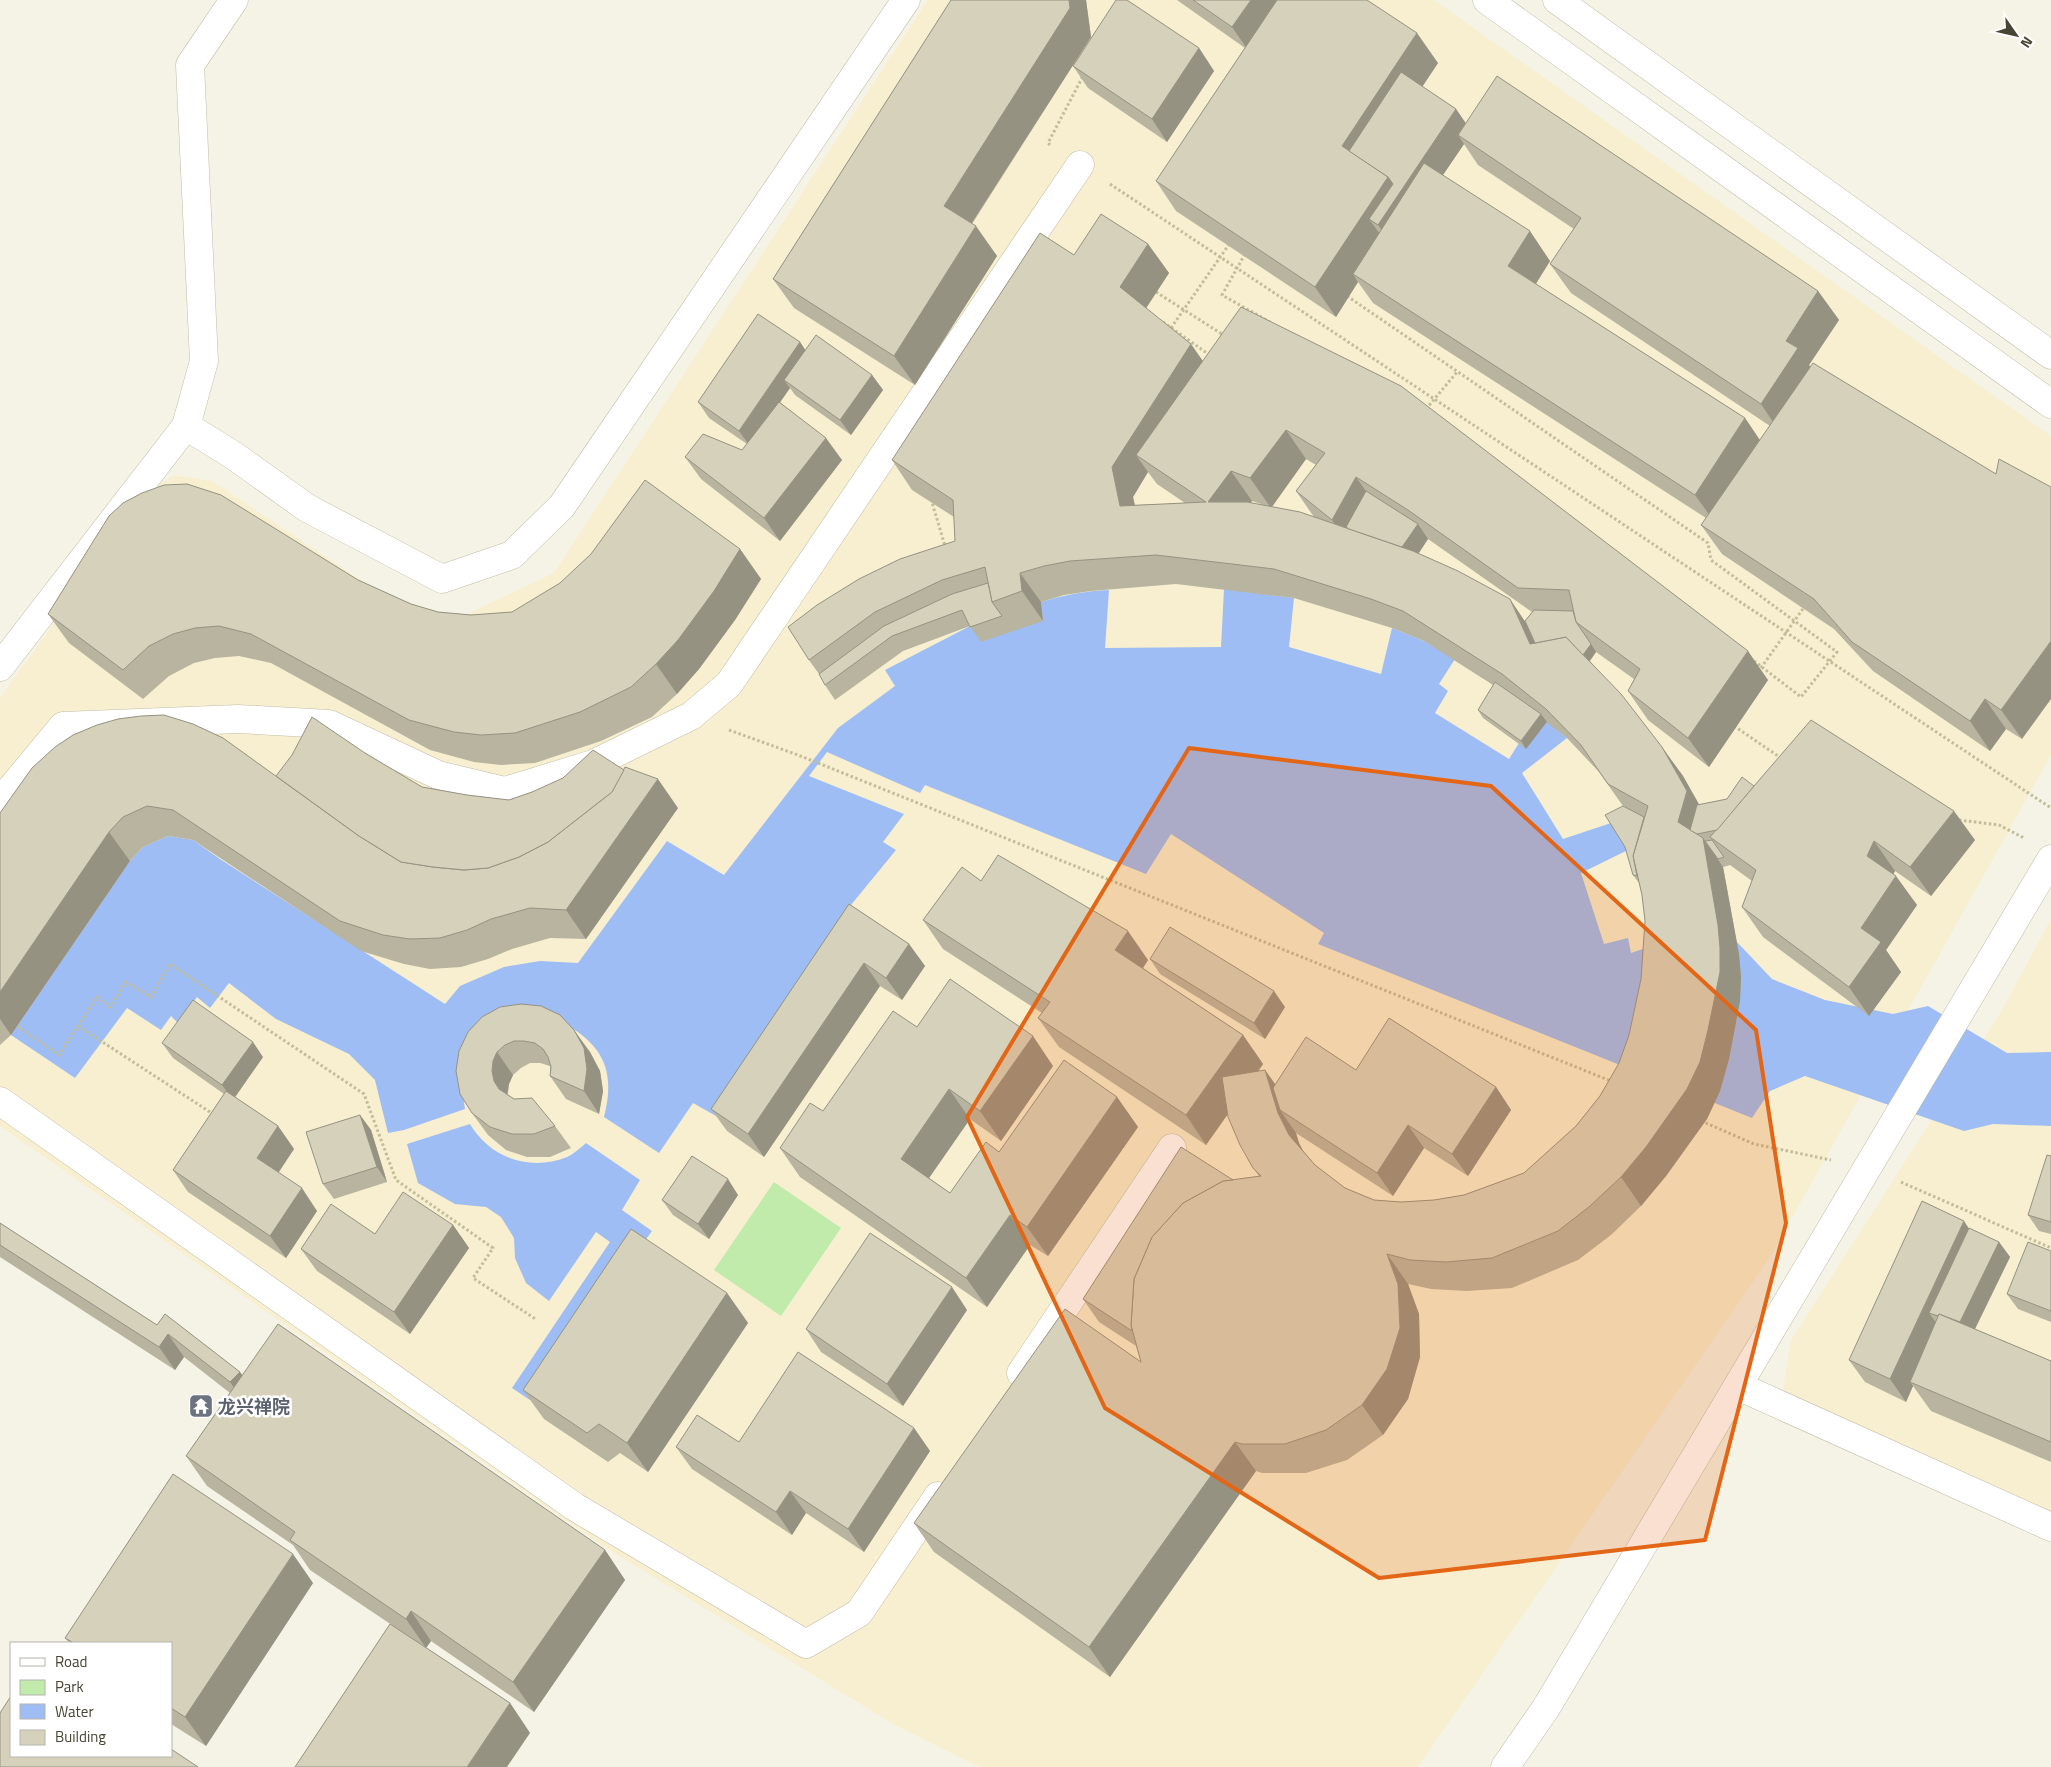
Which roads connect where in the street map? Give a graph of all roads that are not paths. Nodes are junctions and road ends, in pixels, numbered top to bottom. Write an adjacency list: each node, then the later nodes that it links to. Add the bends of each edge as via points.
1 (234, 0): 8 (street, via 190,65 204,361)
2 (906, 0): 8 (street, via 562,506 512,555 442,579 307,508 232,454)
3 (1487, 0): 7 (street)
4 (1557, 0): 6 (street)
5 (1080, 164): 10 (street, via 729,684 691,716 593,764 505,791 438,775 329,724 238,719 63,726)
6 (2051, 355)
7 (2051, 404)
8 (186, 426): 9 (street)
9 (0, 667)
10 (0, 802)
11 (2051, 859): 14 (street)
12 (0, 1101): 16 (street, via 575,1507 806,1644 859,1613)
13 (1172, 1148): 15 (street)
14 (1738, 1386): 17 (street); 18 (street, via 1546,1708)
15 (1004, 1397)
16 (954, 1472)
17 (2051, 1527)
18 (1505, 1767)

